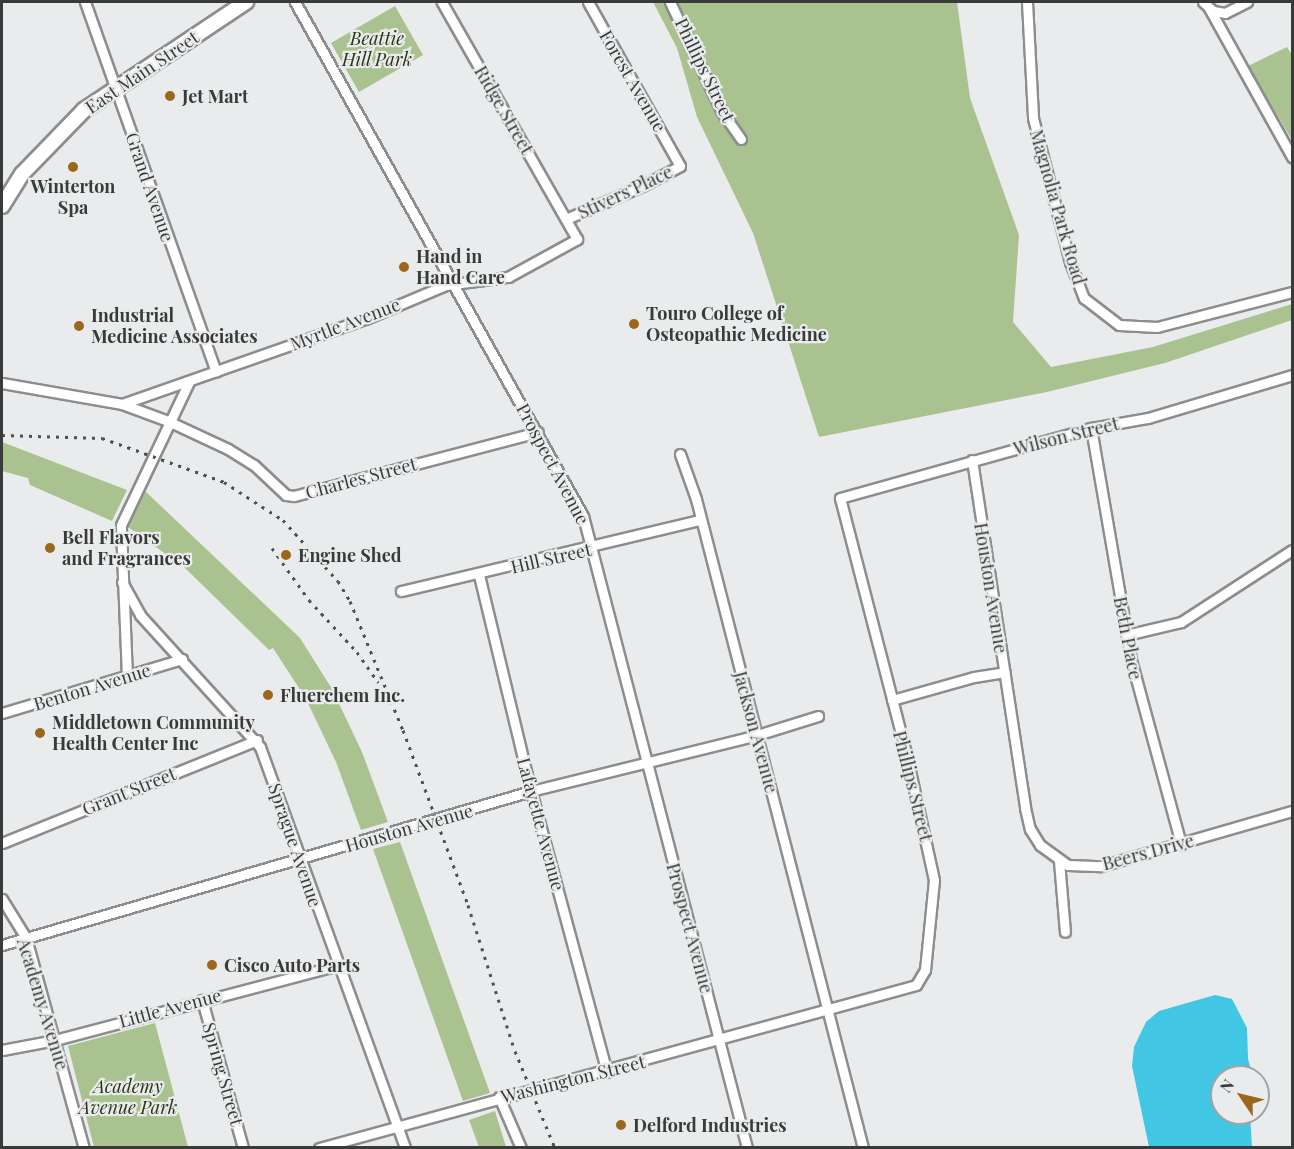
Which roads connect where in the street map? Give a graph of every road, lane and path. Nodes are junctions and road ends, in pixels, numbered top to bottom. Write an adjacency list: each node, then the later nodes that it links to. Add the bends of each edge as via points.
1 (85, 2): 10 (street, Grand Avenue)
2 (246, 2): 10 (main road, East Main Street)
3 (296, 2): 16 (street, Prospect Avenue)
4 (442, 2): 15 (street, Ridge Street)
5 (588, 2): 13 (street, Forest Avenue)
6 (670, 2): 11 (street, Phillips Street, via 722,112)
7 (1026, 2): 17 (street, Magnolia Park Road, via 1034,118 1067,251 1084,298 1119,325 1157,327)
8 (1247, 2): 9 (street, via 1230,12)
9 (1206, 5): 12 (street)
10 (115, 87): 14 (main road, East Main Street, via 66,126 22,174); 18 (street, Grand Avenue)
11 (741, 139)
12 (1293, 157)
13 (678, 161): 15 (street, Stivers Place, via 678,169)
14 (2, 206)
15 (566, 219): 16 (street, Myrtle Avenue, via 577,239 574,242 508,278)
16 (456, 284): 18 (street, Myrtle Avenue); 25 (street, Prospect Avenue)
17 (1293, 291)
18 (216, 371): 20 (street, Myrtle Avenue)
19 (1293, 375): 24 (street, Wilson Street, via 1148,418)
20 (189, 382): 22 (street, Myrtle Avenue); 23 (street)
21 (2, 383): 22 (street)
22 (122, 404): 23 (street)
23 (168, 421): 25 (street, Charles Street, via 228,449 254,465 286,495 294,496); 33 (street, via 121,525)
24 (1091, 428): 27 (street, Wilson Street); 35 (street, Beth Place)
25 (538, 432): 30 (street, Prospect Avenue, via 584,516)
26 (680, 454): 29 (street, Jackson Avenue)
27 (972, 460): 28 (street, Wilson Street); 37 (street, Houston Avenue)
28 (840, 498): 39 (street, Phillips Street)
29 (700, 520): 30 (street, Hill Street); 42 (street, Jackson Avenue)
30 (594, 548): 32 (street, Hill Street); 44 (street, Prospect Avenue)
31 (1293, 550): 35 (street, via 1181,622)
32 (479, 575): 34 (street, Hill Street); 45 (street, Lafayette Avenue)
33 (122, 582): 36 (street, Sprague Avenue, via 140,615); 38 (street)
34 (401, 591)
35 (1126, 635): 48 (street, Beth Place)
36 (182, 659): 38 (street, Benton Avenue); 43 (street, Sprague Avenue)
37 (1005, 672): 39 (street, Houston Avenue, via 974,676); 50 (street, via 1028,822 1040,845)
38 (127, 677): 40 (street, Benton Avenue)
39 (892, 700): 57 (street, Phillips Street, via 934,880 925,970 920,982 910,988)
40 (2, 713)
41 (818, 716): 42 (street, Houston Avenue)
42 (758, 735): 44 (street, Houston Avenue); 57 (street, Jackson Avenue)
43 (257, 740): 47 (street, Grant Street); 49 (street, Sprague Avenue)
44 (646, 764): 45 (street, Houston Avenue); 59 (street, Prospect Avenue)
45 (531, 791): 49 (street, Houston Avenue); 61 (street, Lafayette Avenue)
46 (1293, 811): 48 (street, Beers Drive)
47 (2, 843)
48 (1180, 844): 50 (street, Beers Drive, via 1101,866 1081,867)
49 (300, 859): 53 (street, Houston Avenue); 55 (street, Sprague Avenue)
50 (1059, 861): 52 (street)
51 (2, 899): 53 (street, Academy Avenue)
52 (1065, 932)
53 (26, 938): 54 (street, Houston Avenue); 58 (street, Academy Avenue)
54 (2, 945)
55 (339, 965): 56 (street, Little Avenue); 63 (street, Sprague Avenue)
56 (202, 1000): 58 (street, Little Avenue); 65 (street, Spring Street)
57 (827, 1012): 59 (street, Washington Street); 70 (street, Jackson Avenue)
58 (54, 1040): 60 (street, Little Avenue); 64 (street, Academy Avenue)
59 (719, 1040): 61 (street, Washington Street); 69 (street, Prospect Avenue)
60 (2, 1050)
61 (607, 1072): 62 (street, Washington Street)
62 (499, 1096): 63 (street, Washington Street); 68 (street)
63 (398, 1127): 66 (street, Washington Street); 67 (street, Sprague Avenue)
64 (84, 1148)
65 (243, 1148)
66 (319, 1148)
67 (405, 1148)
68 (520, 1148)
69 (747, 1148)
70 (863, 1148)

